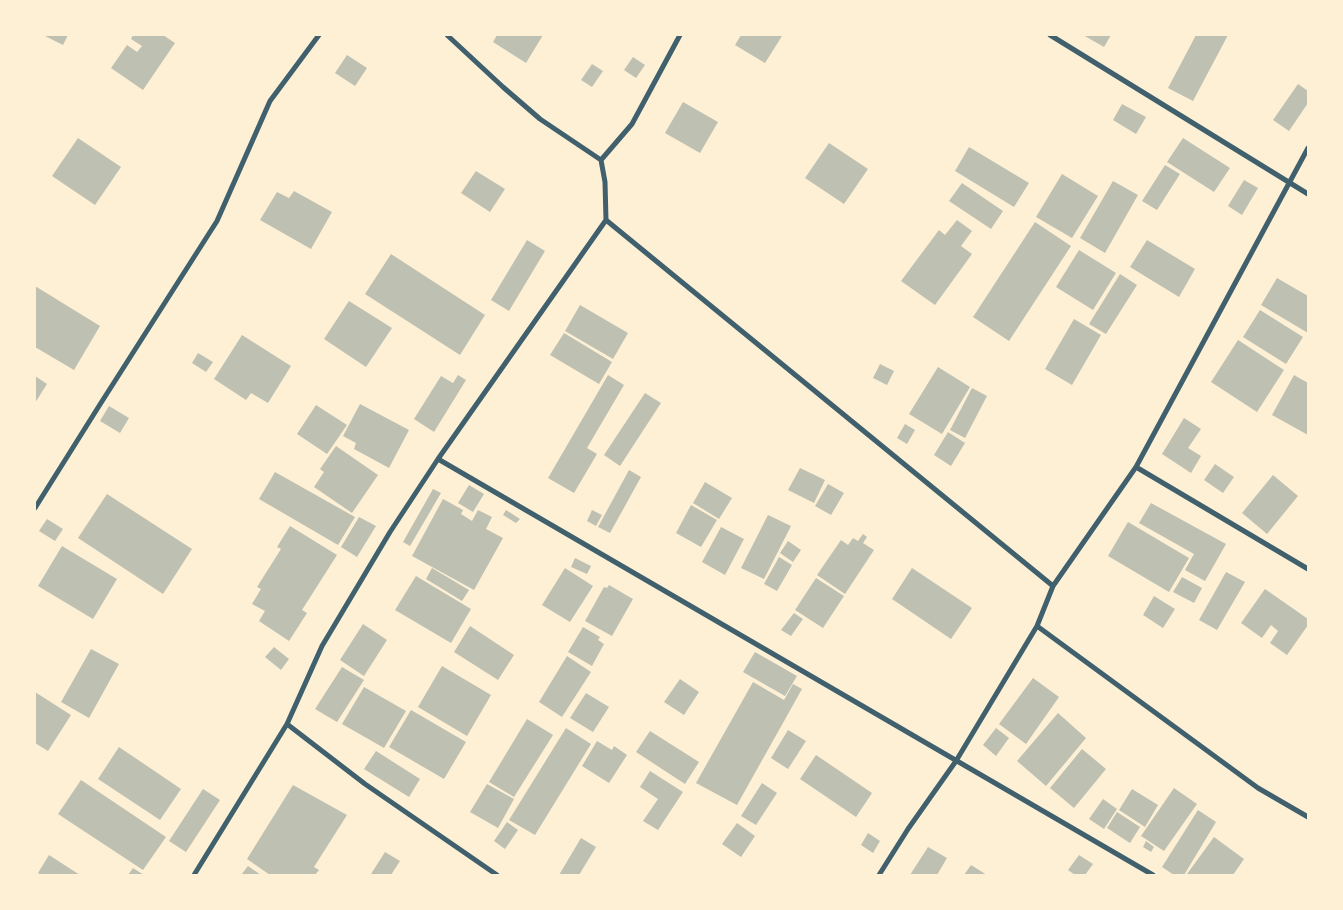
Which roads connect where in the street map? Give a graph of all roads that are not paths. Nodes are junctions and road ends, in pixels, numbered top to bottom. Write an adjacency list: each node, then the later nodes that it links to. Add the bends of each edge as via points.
1 (318, 35): 12 (street, via 270,100 217,222)
2 (448, 35): 6 (street, via 540,119)
3 (680, 35): 6 (street, via 632,124)
4 (1050, 35): 7 (street)
5 (1308, 148): 7 (street)
6 (602, 160): 9 (street)
7 (1289, 182): 8 (street); 11 (street)
8 (1308, 194)
9 (606, 220): 10 (street); 14 (street)
10 (438, 459): 16 (street, via 322,646); 17 (street)
11 (1136, 467): 13 (street); 14 (street)
12 (35, 508)
13 (1308, 569)
14 (1053, 586): 15 (street)
15 (1037, 626): 17 (street); 18 (street, via 1258,788)
16 (287, 724): 19 (street); 20 (street, via 366,784)
17 (956, 761): 21 (street); 22 (street)
18 (1308, 817)
19 (194, 875)
20 (498, 875)
21 (879, 875)
22 (1153, 875)

